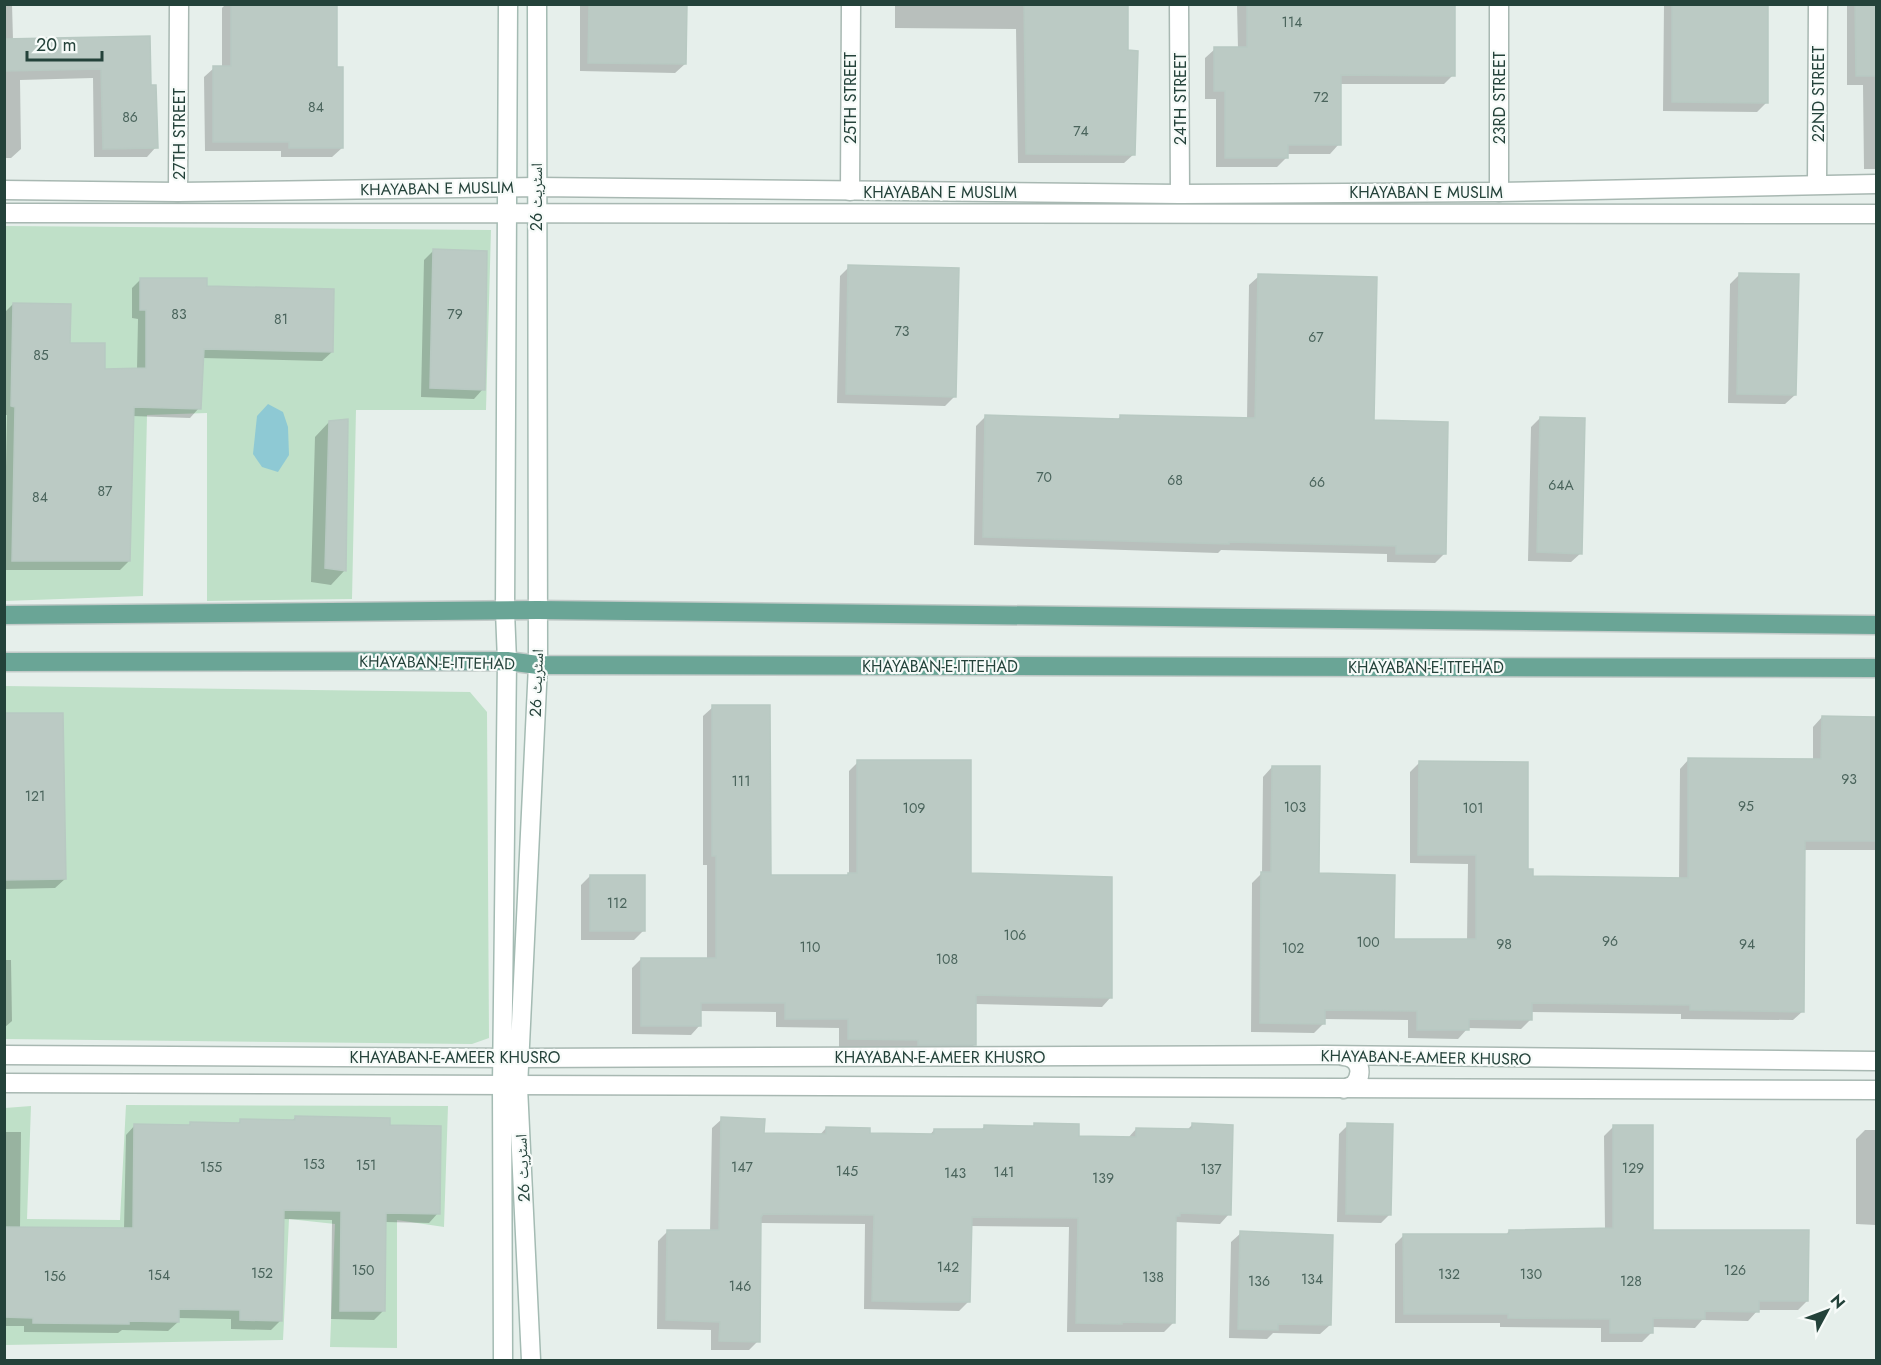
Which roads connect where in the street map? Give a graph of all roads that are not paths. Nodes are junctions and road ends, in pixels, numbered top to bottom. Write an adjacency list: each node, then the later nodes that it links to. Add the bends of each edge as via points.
1 (179, 4): 15 (street, 27TH STREET)
2 (508, 4): 10 (street, اسٹریٹ 26)
3 (537, 4): 11 (street, اسٹریٹ 26)
4 (851, 4): 14 (street, 25TH STREET)
5 (1179, 4): 18 (street, 24TH STREET)
6 (1499, 4): 16 (street, 23RD STREET)
7 (1818, 4): 8 (street, 22ND STREET)
8 (1817, 184): 9 (street, KHAYABAN E MUSLIM); 16 (street, KHAYABAN E MUSLIM)
9 (1876, 184)
10 (508, 187): 11 (street, KHAYABAN E MUSLIM); 13 (street, KHAYABAN E MUSLIM); 19 (street, اسٹریٹ 26)
11 (536, 187): 14 (street, KHAYABAN E MUSLIM); 22 (street, اسٹریٹ 26)
12 (4, 190): 15 (street, KHAYABAN E MUSLIM)
13 (318, 190): 15 (street, KHAYABAN E MUSLIM); 21 (street)
14 (850, 191): 18 (street, KHAYABAN E MUSLIM)
15 (178, 192)
16 (1498, 192): 17 (street, KHAYABAN E MUSLIM)
17 (1334, 193): 18 (street, KHAYABAN E MUSLIM); 23 (street)
18 (1180, 194)
19 (508, 212): 21 (street, KHAYABAN E MUSLIM); 22 (street, KHAYABAN E MUSLIM); 26 (street, اسٹریٹ 26)
20 (4, 213): 21 (street, KHAYABAN E MUSLIM)
21 (318, 213)
22 (536, 213): 23 (street, KHAYABAN E MUSLIM); 25 (street, اسٹریٹ 26)
23 (1334, 214): 24 (street, KHAYABAN E MUSLIM)
24 (1876, 214)
25 (538, 610): 26 (main road); 28 (main road); 31 (street, اسٹریٹ 26)
26 (506, 611): 27 (main road); 29 (street, اسٹریٹ 26)
27 (4, 615)
28 (1876, 626)
29 (507, 661): 30 (main road, KHAYABAN-E-ITTEHAD); 31 (main road, KHAYABAN-E-ITTEHAD); 36 (street, اسٹریٹ 26)
30 (4, 662)
31 (538, 665): 32 (main road, KHAYABAN-E-ITTEHAD); 36 (street, اسٹریٹ 26)
32 (1876, 668)
33 (4, 1055): 36 (street, KHAYABAN-E-AMEER KHUSRO)
34 (1343, 1056): 35 (street, KHAYABAN-E-AMEER KHUSRO); 36 (street, KHAYABAN-E-AMEER KHUSRO); 40 (street, via 1353,1058 1360,1071 1354,1085)
35 (1405, 1056): 37 (street, KHAYABAN-E-AMEER KHUSRO); 41 (street, via 1395,1061 1390,1071 1392,1081)
36 (511, 1058): 39 (street, اسٹریٹ 26)
37 (1876, 1061)
38 (4, 1083): 39 (street, KHAYABAN-E-AMEER KHUSRO)
39 (510, 1087): 40 (street, KHAYABAN-E-AMEER KHUSRO); 43 (street, اسٹریٹ 26); 44 (street, اسٹریٹ 26)
40 (1344, 1089): 41 (street, KHAYABAN-E-AMEER KHUSRO)
41 (1400, 1089): 42 (street, KHAYABAN-E-AMEER KHUSRO)
42 (1876, 1090)
43 (503, 1360)
44 (531, 1360)

